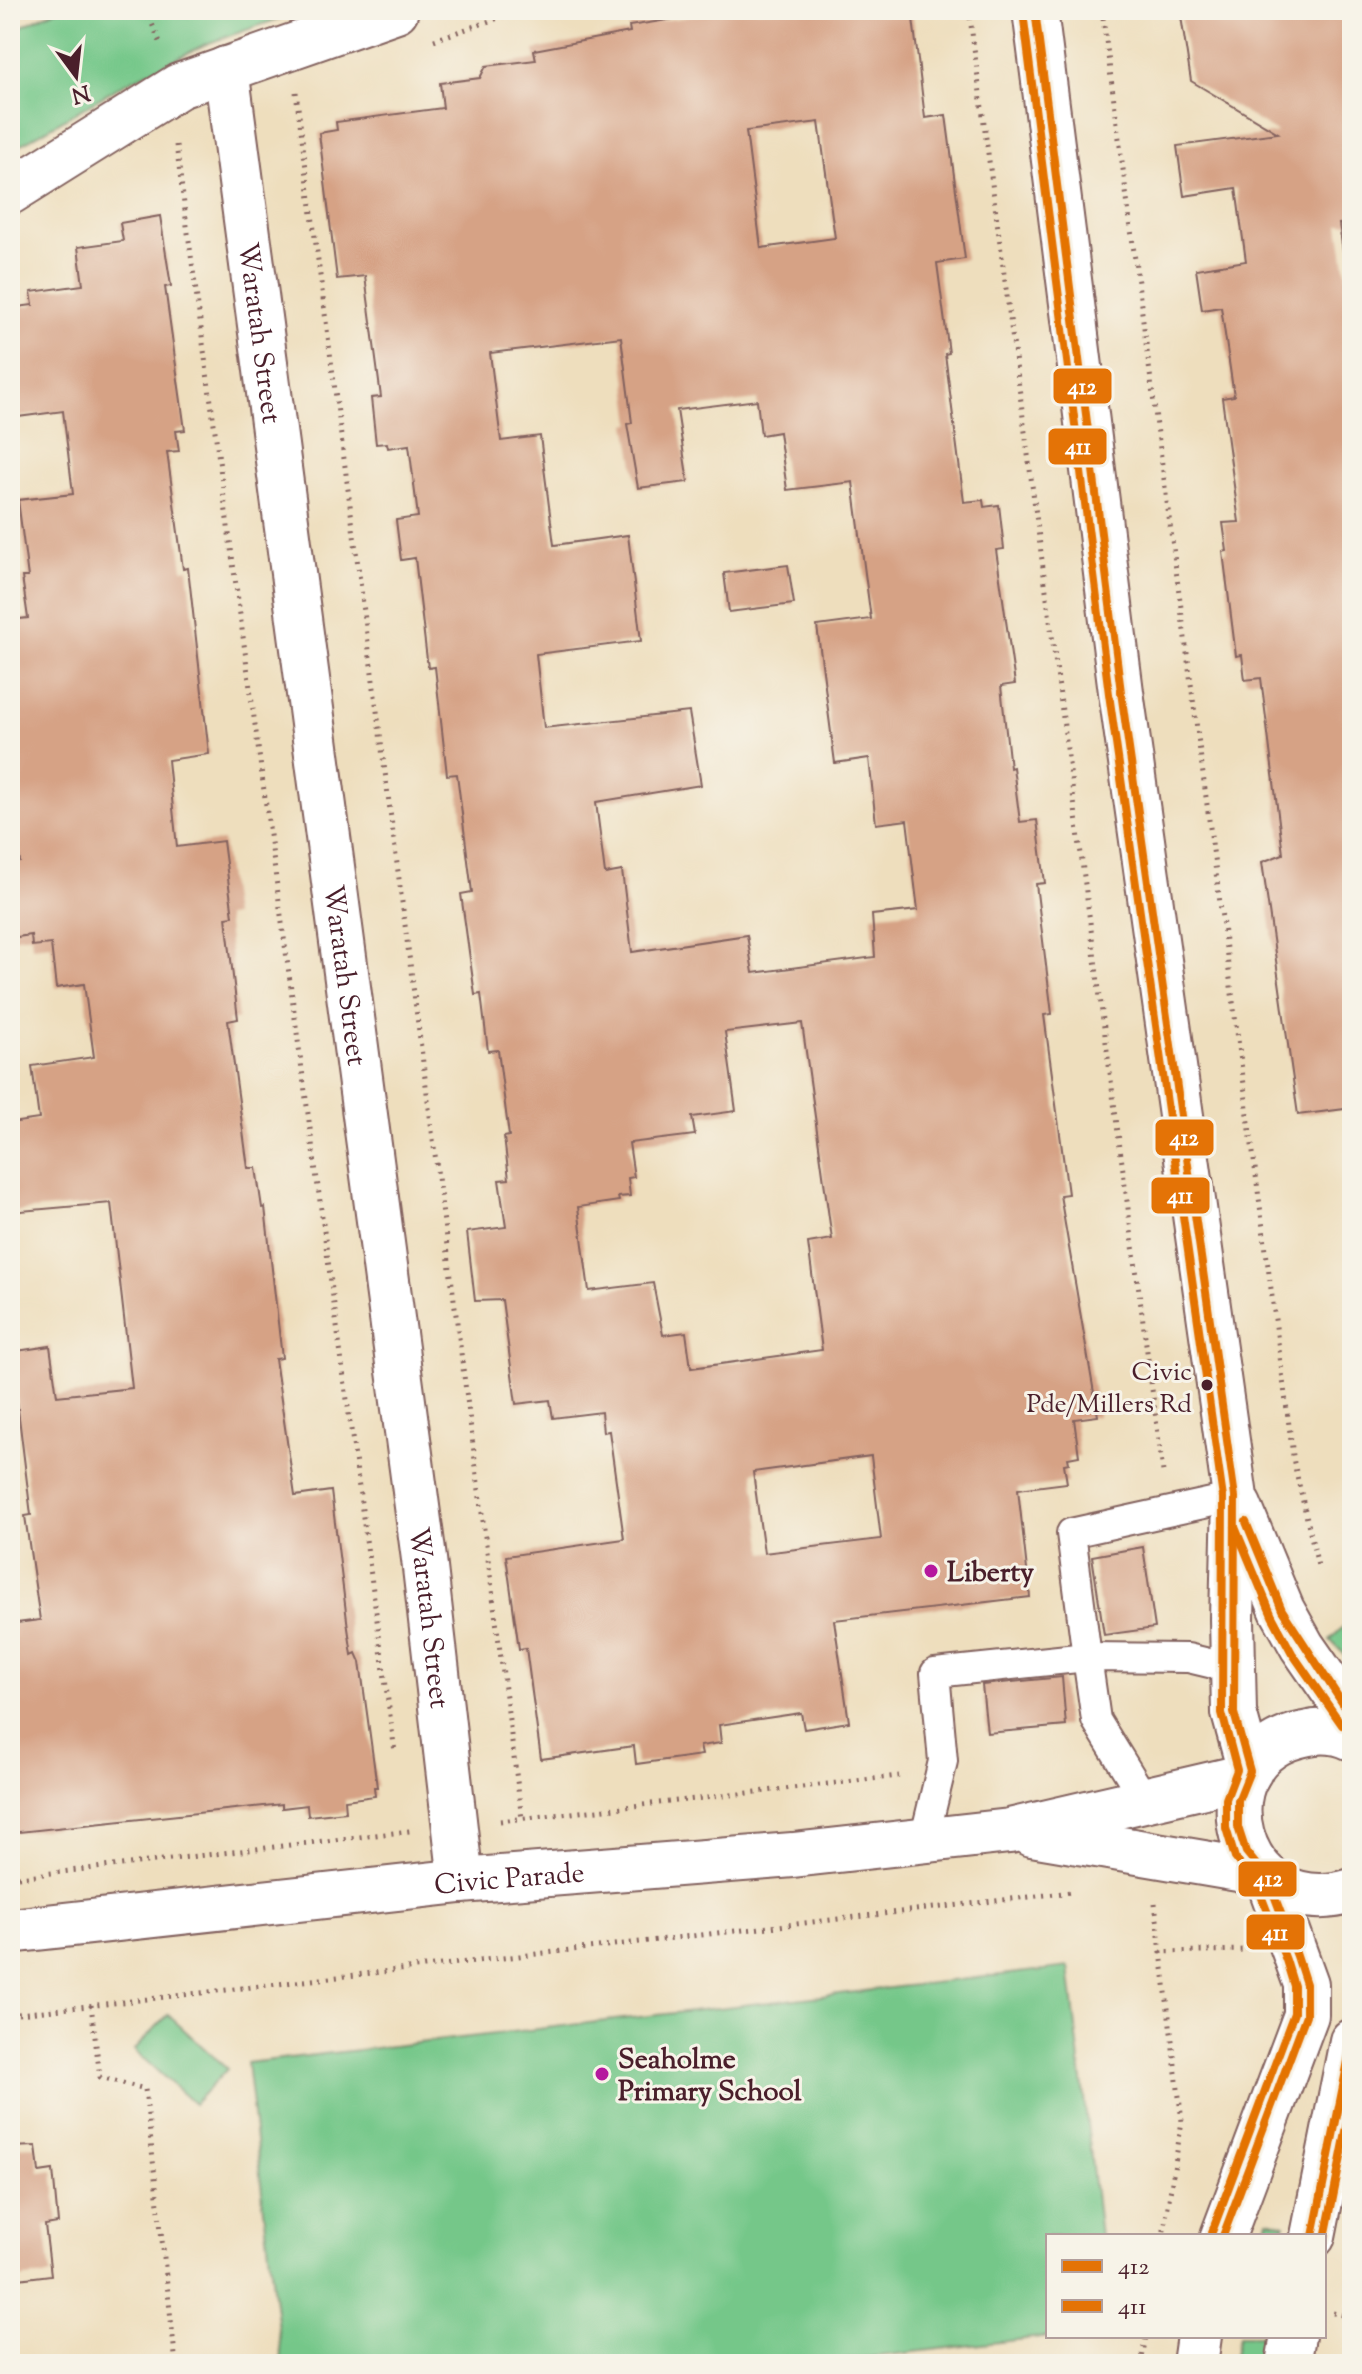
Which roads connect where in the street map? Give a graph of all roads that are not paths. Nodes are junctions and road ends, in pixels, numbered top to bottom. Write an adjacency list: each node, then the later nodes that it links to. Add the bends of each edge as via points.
1 (396, 10): 3 (street)
2 (1035, 10): 5 (street, via 1121,692)
3 (226, 69): 4 (street, via 179,86); 15 (street, Waratah Street, via 424,1559)
4 (10, 192)
5 (1235, 1497): 6 (lane, via 1071,1533); 7 (street); 8 (street, via 1282,1610)
6 (1087, 1657): 7 (lane, via 1188,1658); 11 (lane, via 1096,1720); 13 (lane, via 935,1673 943,1761)
7 (1234, 1669): 10 (street, via 1234,1713)
8 (1352, 1718)
9 (1352, 1738): 10 (street, via 1316,1731 1290,1736 1267,1750)
10 (1248, 1773): 11 (street, Civic Parade); 14 (street, via 1238,1801 1238,1827 1246,1852)
11 (1145, 1800): 12 (street, Civic Parade)
12 (1010, 1831): 13 (street, Civic Parade); 14 (street, Civic Parade)
13 (924, 1840): 15 (street, Civic Parade)
14 (1265, 1876): 16 (street, Civic Parade, via 1288,1891 1311,1897); 19 (street, via 1306,1984 1306,2015)
15 (461, 1881): 17 (street, Civic Parade)
16 (1352, 1891)
17 (10, 1931)
18 (1352, 2041): 20 (street)
19 (1224, 2234)
20 (1313, 2234)
21 (1199, 2338): 23 (street)
22 (1293, 2338): 24 (street)
23 (1195, 2364)
24 (1288, 2364)

